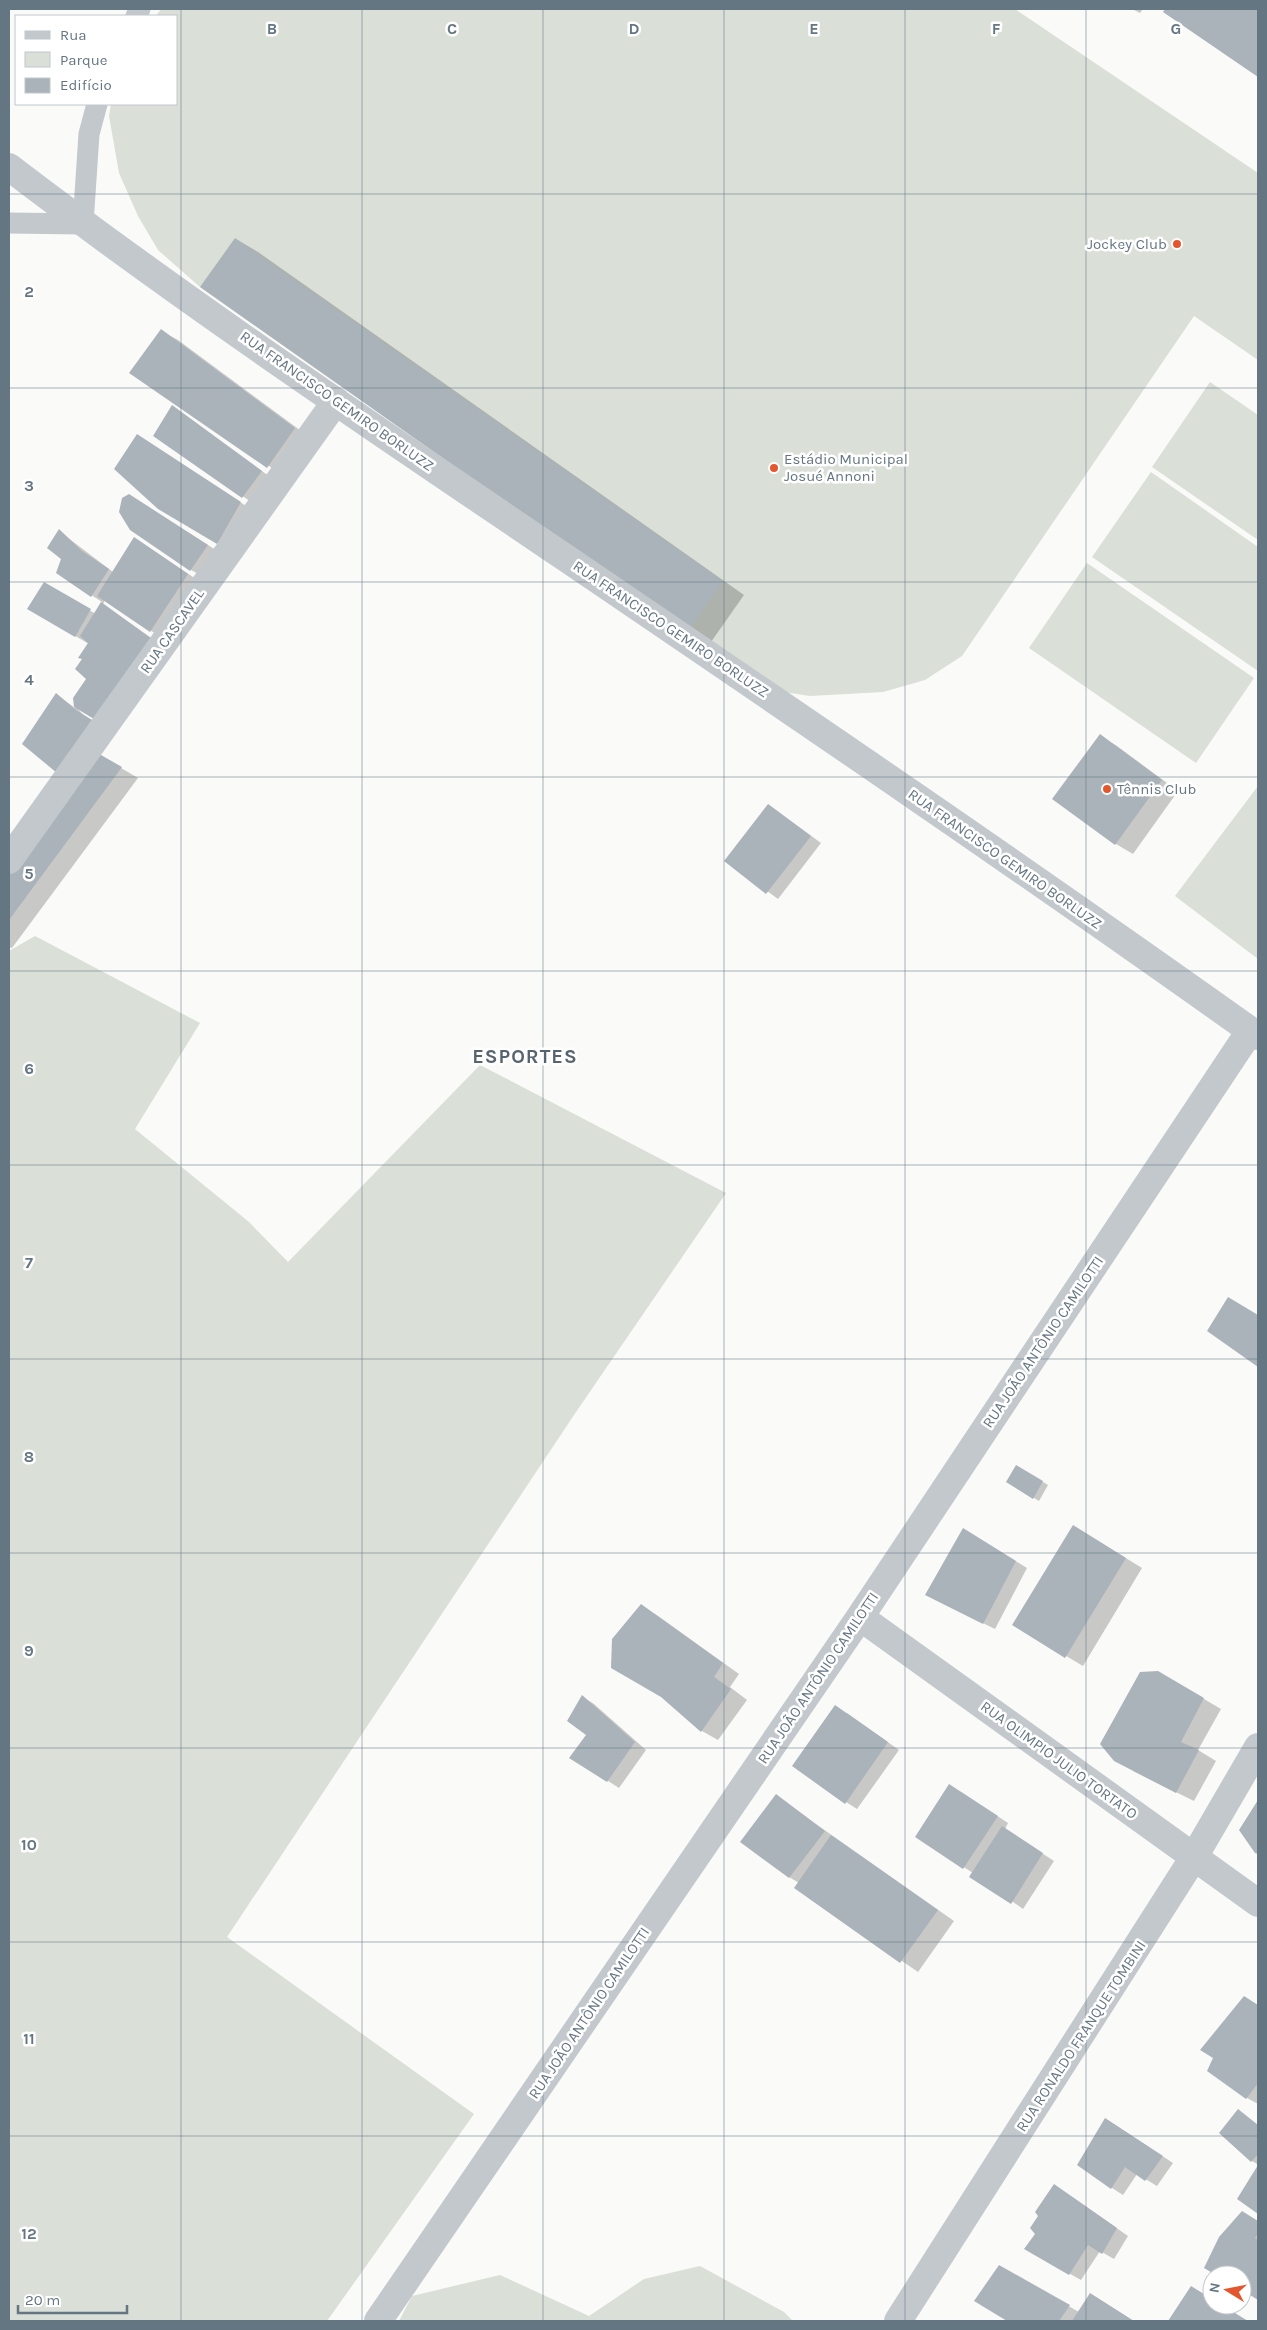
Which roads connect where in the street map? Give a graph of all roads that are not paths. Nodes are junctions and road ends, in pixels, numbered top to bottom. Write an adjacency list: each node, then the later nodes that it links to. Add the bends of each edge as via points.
1 (97, 105): 4 (lane, via 89,134)
2 (9, 167): 4 (street, RUA FRANCISCO GEMIRO BORLUZZ)
3 (9, 223): 4 (lane)
4 (83, 224): 5 (street, RUA FRANCISCO GEMIRO BORLUZZ)
5 (336, 401): 6 (street, RUA CASCAVEL); 7 (street, RUA FRANCISCO GEMIRO BORLUZZ, via 864,761)
6 (9, 860)
7 (1254, 1034): 8 (street, RUA JOÃO ANTÔNIO CAMILOTTI)
8 (860, 1617): 10 (street, RUA OLIMPIO JULIO TORTATO); 12 (street, RUA JOÃO ANTÔNIO CAMILOTTI)
9 (1258, 1747): 10 (street, RUA RONALDO FRANQUE TOMBINI)
10 (1194, 1858): 11 (street, RUA OLIMPIO JULIO TORTATO); 13 (street, RUA RONALDO FRANQUE TOMBINI)
11 (1258, 1903)
12 (378, 2321)
13 (898, 2321)

